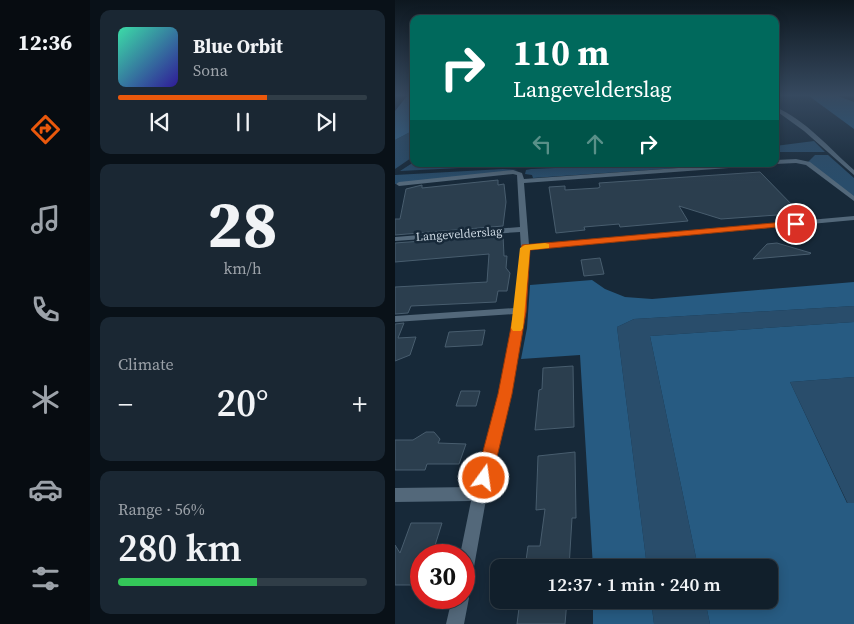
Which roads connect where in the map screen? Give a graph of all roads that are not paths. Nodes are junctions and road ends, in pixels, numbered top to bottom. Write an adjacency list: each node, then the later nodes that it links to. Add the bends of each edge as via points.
1 (801, 125): 4 (street)
2 (779, 162): 7 (street, via 808,163)
3 (715, 167): 5 (street)
4 (854, 173)
5 (521, 181): 6 (street, via 520,174 513,172); 9 (street, Langevelderslag)
6 (399, 184)
7 (854, 200)
8 (854, 218): 11 (street)
9 (524, 229): 10 (street, Langevelderslag); 11 (street, Langevelderslag)
10 (395, 239)
11 (525, 248): 12 (street, Langevelderslag)
12 (520, 312): 13 (street); 14 (street, Langevelderslag, via 505,394)
13 (395, 319)
14 (480, 494): 15 (street); 16 (street, Langevelderslag)
15 (395, 495)
16 (470, 544)
17 (458, 609): 18 (street)
18 (455, 624)

